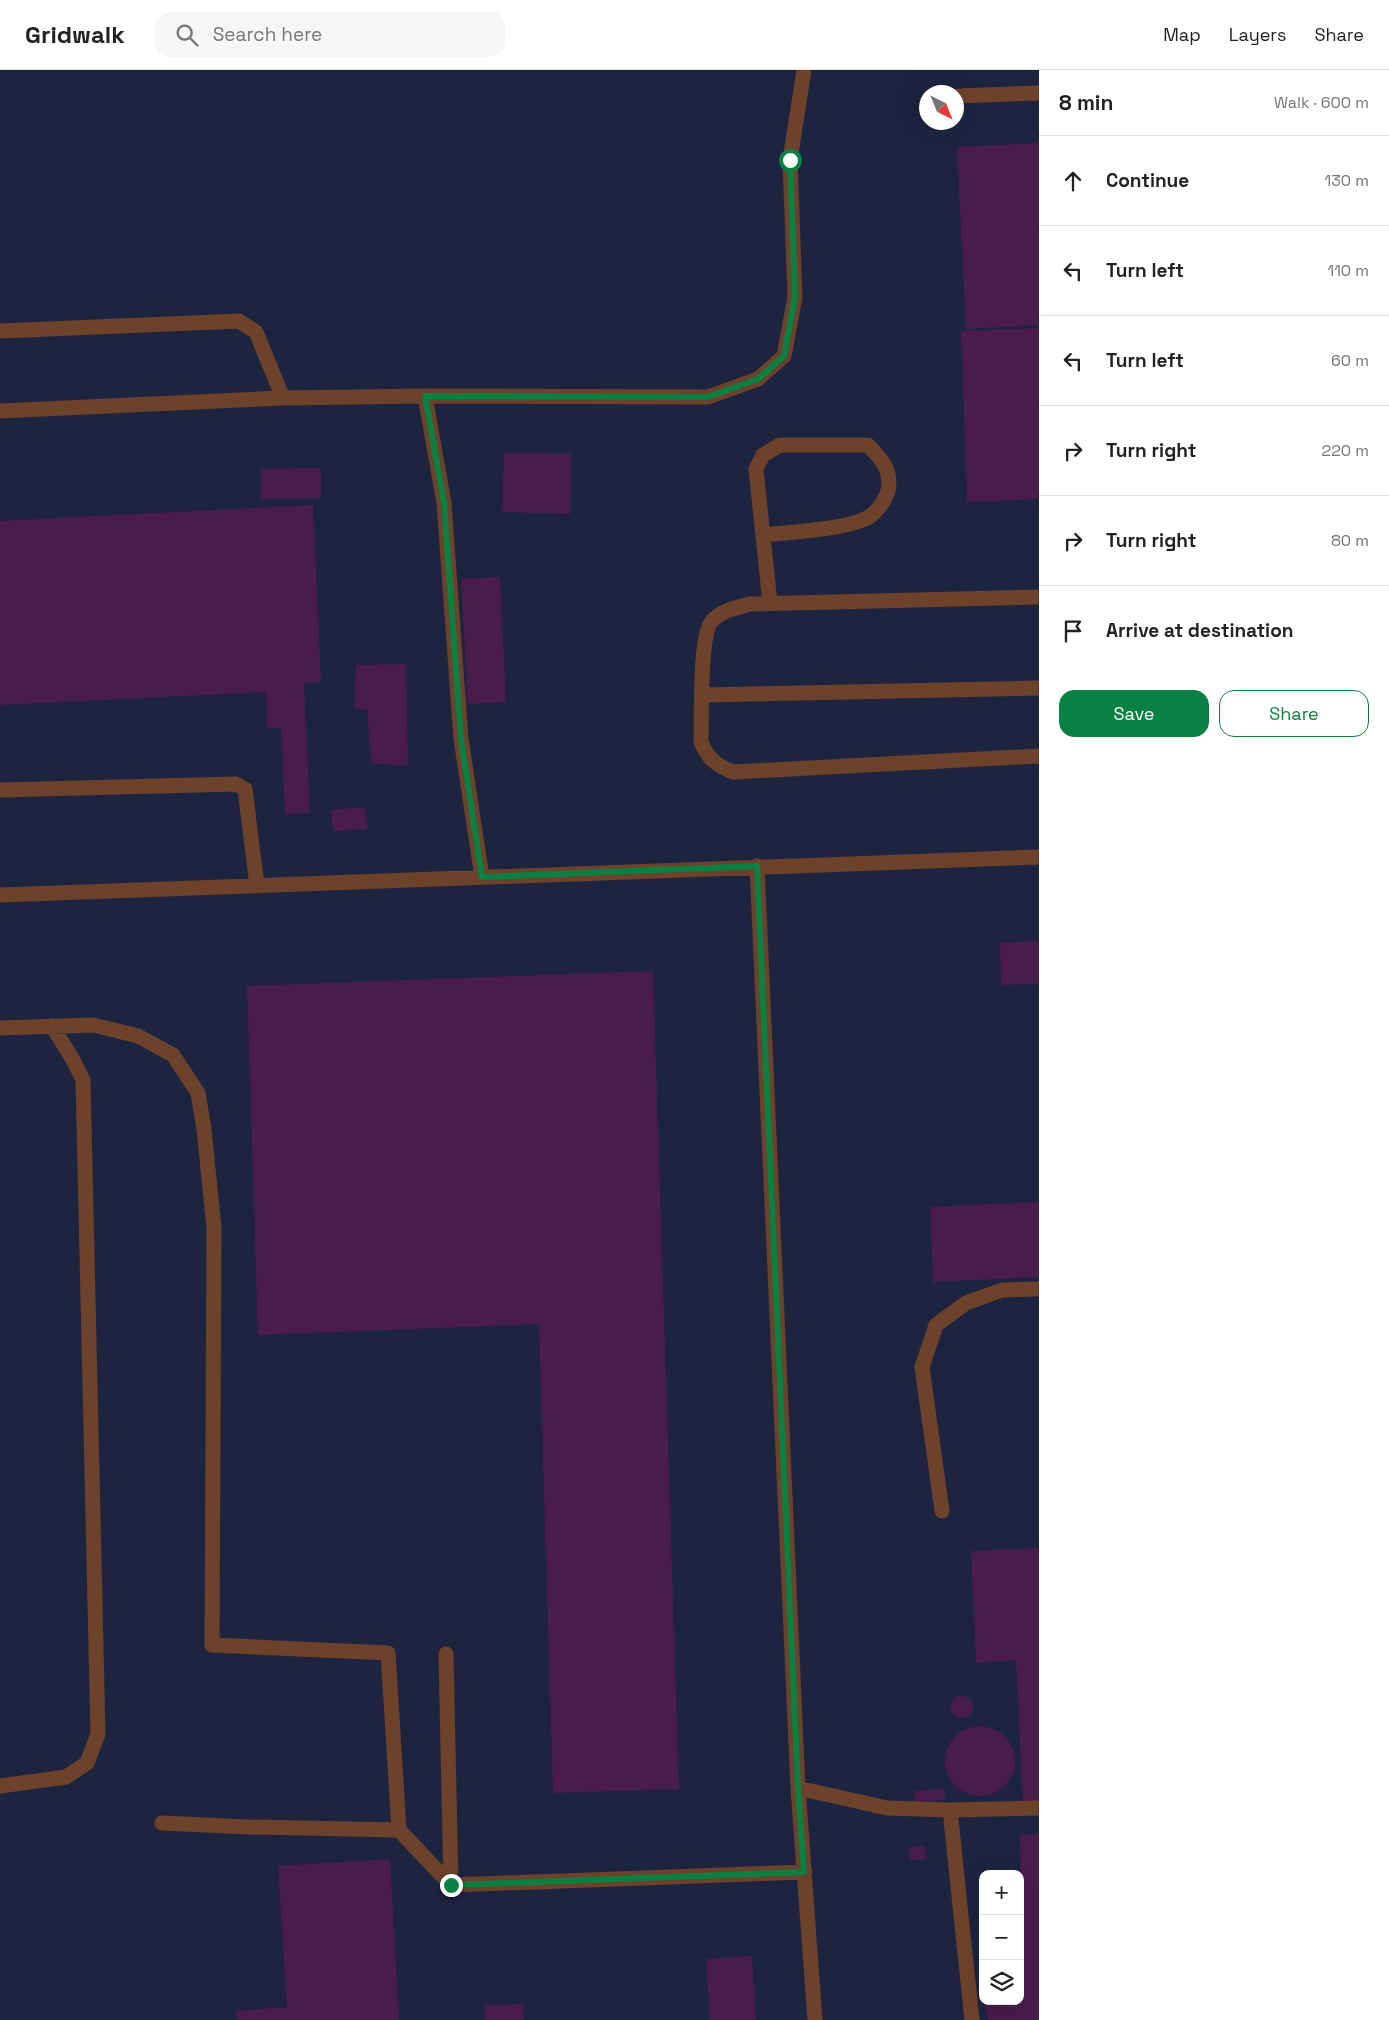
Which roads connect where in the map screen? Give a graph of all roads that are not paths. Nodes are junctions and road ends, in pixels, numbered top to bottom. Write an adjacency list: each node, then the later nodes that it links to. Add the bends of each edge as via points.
1 (804, 70): 5 (street, via 790,160 795,297 784,356 758,379 708,397)
2 (1039, 93): 3 (street)
3 (964, 96)
4 (0, 331): 6 (street, via 239,321 256,332)
5 (425, 396): 6 (street); 17 (street, via 444,503 461,739)
6 (283, 398): 7 (street)
7 (0, 411)
8 (763, 535): 8 (street, via 756,469 763,455 780,445 868,445 882,460 890,477 885,500 866,519 842,526); 10 (street)
9 (1039, 597): 10 (street)
10 (770, 603): 12 (street, via 750,604 723,612 710,622 704,640)
11 (1039, 688): 12 (street)
12 (703, 695): 13 (street, via 702,742 707,756 718,766 733,772)
13 (1039, 756)
14 (0, 790): 18 (street, via 236,784 245,789)
15 (1039, 857): 16 (street)
16 (757, 866): 17 (street); 26 (street)
17 (482, 877): 18 (street)
18 (257, 886): 19 (street)
19 (0, 896)
20 (52, 1026): 21 (street); 25 (street, via 83,1080 98,1734 87,1763 66,1777); 30 (street, via 92,1026 138,1036 173,1055 198,1093 214,1228 212,1645 388,1653)
21 (0, 1028)
22 (1039, 1289): 23 (street, via 1002,1290 966,1303 936,1326 922,1366)
23 (942, 1511)
24 (446, 1654): 32 (street)
25 (0, 1786)
26 (798, 1788): 28 (street, via 887,1808); 31 (street)
27 (1039, 1808): 28 (street)
28 (950, 1810): 34 (street)
29 (162, 1823): 30 (street)
30 (399, 1830): 32 (street)
31 (804, 1872): 32 (street); 33 (street)
32 (451, 1885)
33 (815, 2020)
34 (972, 2020)

